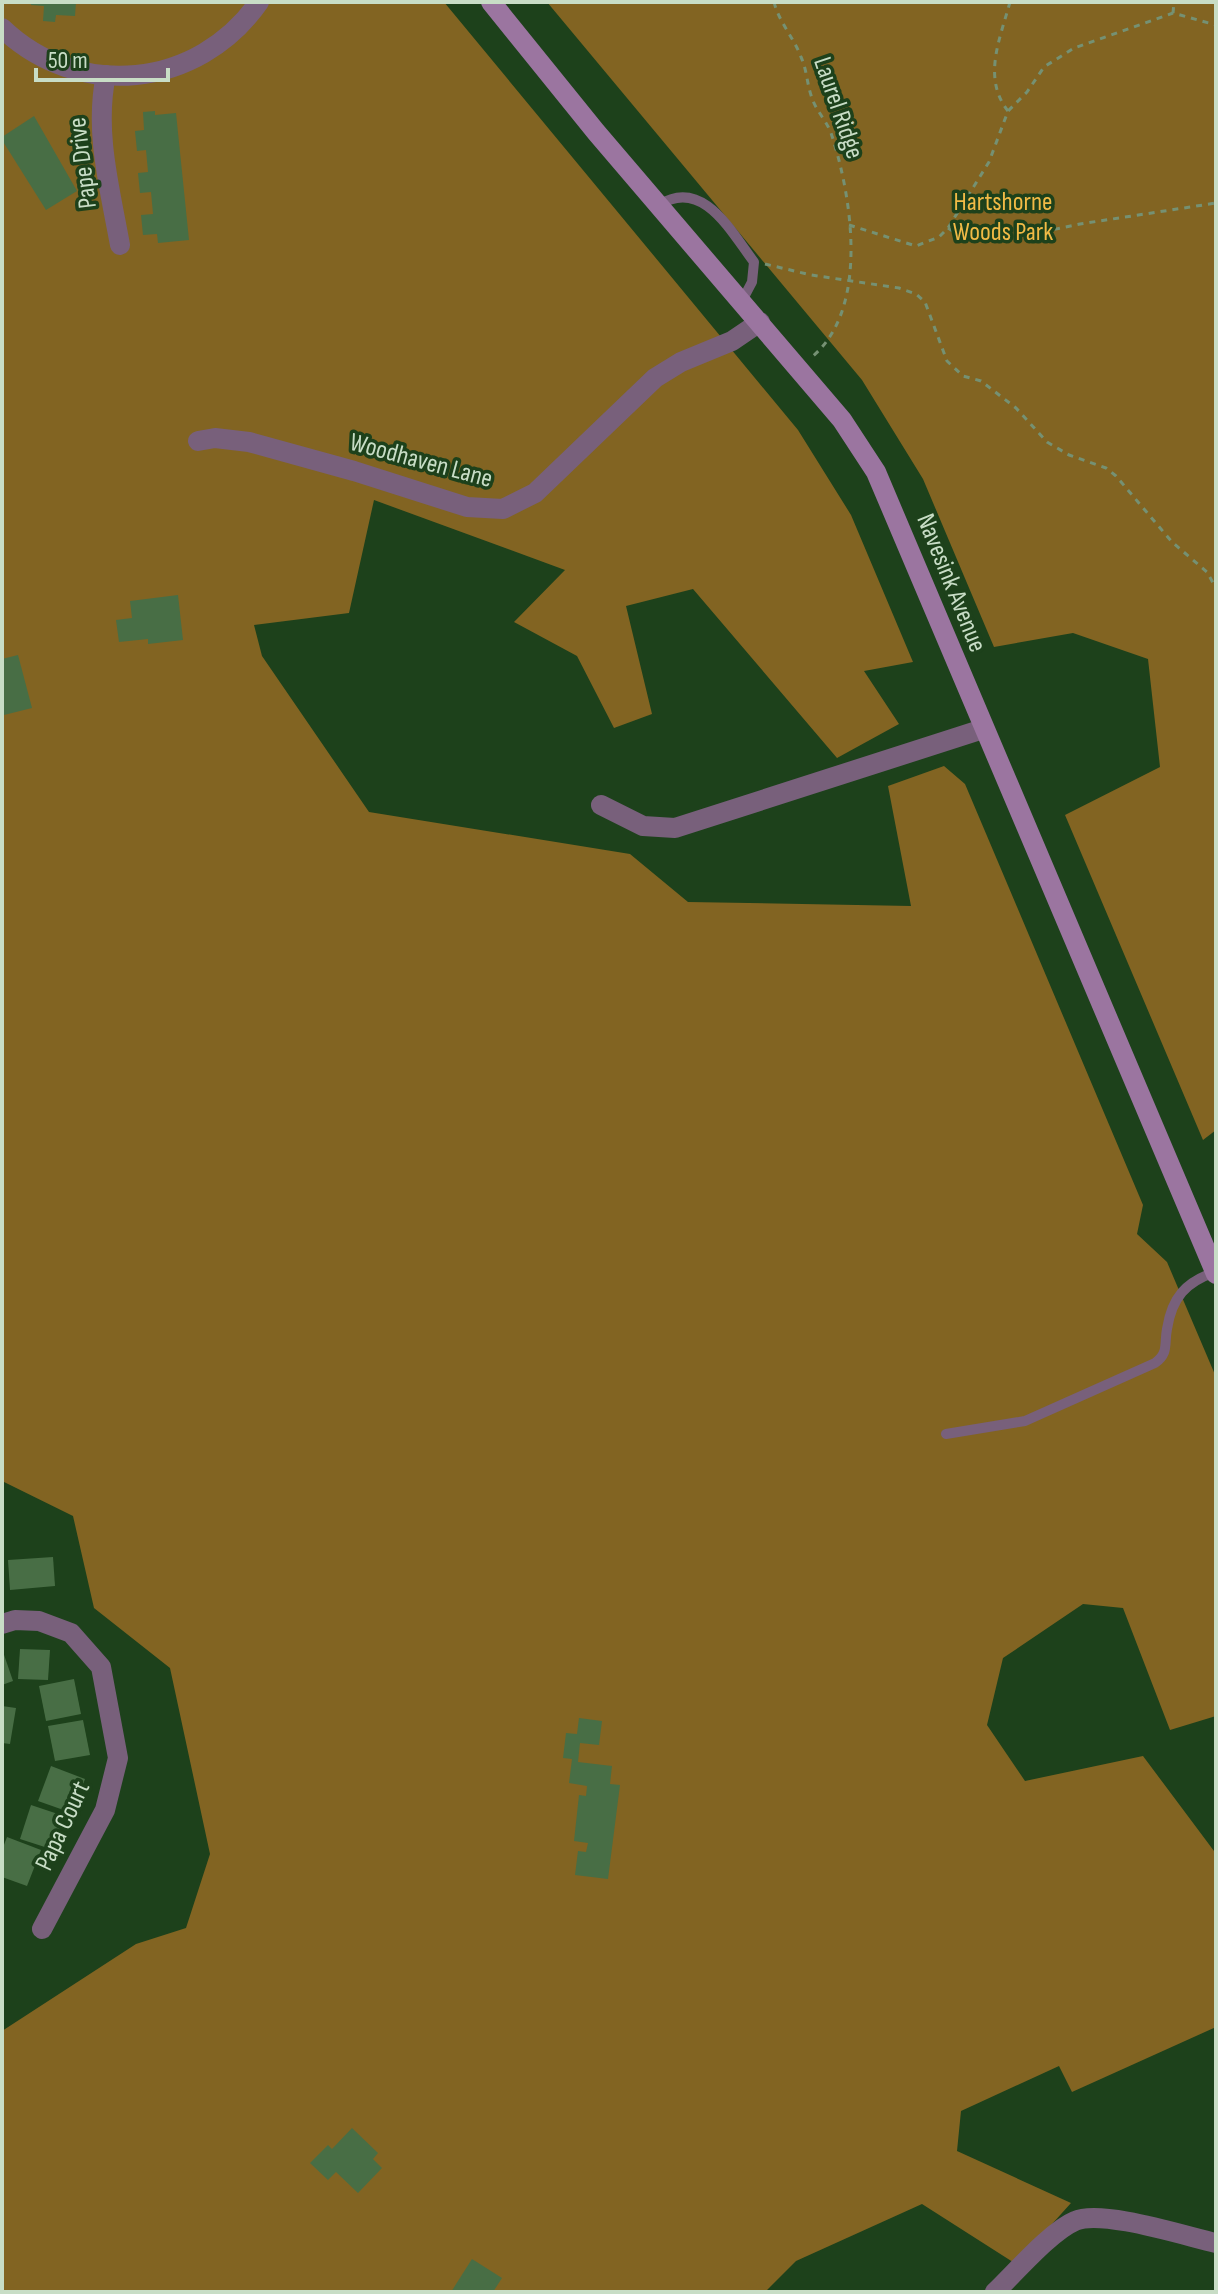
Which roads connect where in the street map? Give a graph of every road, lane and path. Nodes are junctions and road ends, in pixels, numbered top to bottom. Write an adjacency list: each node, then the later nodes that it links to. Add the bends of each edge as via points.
1 (259, 2): 9 (street, via 233,32 188,62 137,76)
2 (491, 2): 12 (main road, Navesink Avenue)
3 (774, 2): 13 (path, Laurel Ridge, via 801,56 812,99 831,132)
4 (1010, 2): 10 (path, via 993,68)
5 (1174, 2): 6 (path)
6 (1173, 13): 7 (path); 10 (path, via 1074,48 1044,67)
7 (1216, 25)
8 (2, 28): 9 (street, via 47,61)
9 (106, 75): 15 (street, Pape Drive, via 101,127)
10 (1008, 111): 14 (path, via 989,162)
11 (1216, 203): 14 (path, via 1027,235 978,235)
12 (659, 205): 16 (lane, via 670,198 706,202); 18 (main road, Navesink Avenue)
13 (849, 225): 14 (path, via 916,246); 17 (path, Laurel Ridge)
14 (948, 228)
15 (120, 245)
16 (754, 262): 17 (path); 18 (lane)
17 (851, 280): 20 (path, Laurel Ridge, via 836,327 818,353); 22 (path, via 916,294 925,302 947,361 1016,408 1047,442 1116,476)
18 (742, 301): 19 (main road, Navesink Avenue)
19 (760, 322): 20 (main road, Navesink Avenue); 21 (street, Woodhaven Lane, via 655,378 535,493 503,509 467,507 249,442)
20 (799, 368): 23 (main road, Navesink Avenue, via 876,472)
21 (198, 441)
22 (1216, 588)
23 (983, 729): 24 (street, via 675,828 643,826); 25 (main road, Navesink Avenue)
24 (601, 805)
25 (1216, 1273): 26 (lane, via 1187,1284 1166,1331 1164,1357 1155,1363 1025,1421)
26 (946, 1434)
27 (2, 1624): 28 (street, Papa Court, via 39,1621 71,1633 101,1667 118,1758 105,1810)
28 (42, 1929)
29 (1216, 2243): 30 (street, via 1117,2220 1073,2221)
30 (995, 2292)

